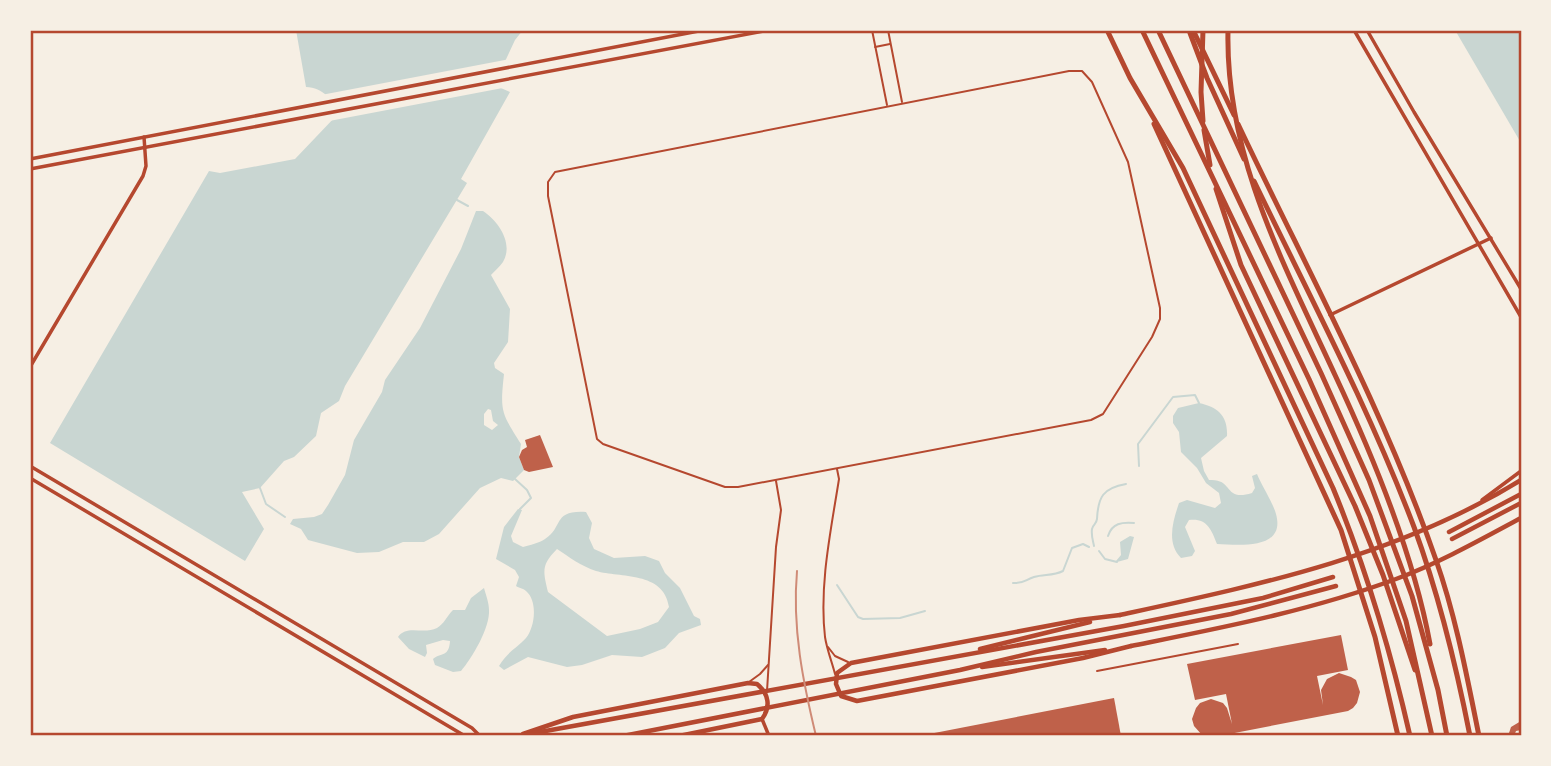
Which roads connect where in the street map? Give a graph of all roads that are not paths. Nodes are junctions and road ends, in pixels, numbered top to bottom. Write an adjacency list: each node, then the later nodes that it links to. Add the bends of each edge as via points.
1 (704, 30): 18 (street)
2 (769, 30): 19 (street)
3 (872, 30): 14 (lane)
4 (888, 30): 13 (lane)
5 (1107, 30): 17 (highway)
6 (1142, 30): 56 (highway, via 1354,480 1399,600)
7 (1158, 30): 55 (highway, via 1369,480 1412,596)
8 (1191, 30): 25 (highway); 69 (highway, via 1230,130 1390,466 1435,589)
9 (1203, 30): 56 (highway, via 1204,133 1226,223 1241,265 1355,506)
10 (1228, 30): 55 (highway, via 1230,92 1252,186 1390,509 1419,594)
11 (1354, 30): 23 (street)
12 (1367, 30): 22 (street)
13 (891, 44): 14 (lane); 15 (lane)
14 (876, 47): 16 (lane)
15 (902, 103): 16 (lane); 29 (lane, via 1069,71 1088,75 1132,173 1160,319 1098,417)
16 (887, 106): 32 (lane, via 563,169 548,182 597,439 725,486)
17 (1146, 106): 41 (highway); 66 (highway, via 1189,180 1333,488 1378,607)
18 (144, 137): 19 (street); 20 (street)
19 (145, 147): 21 (street); 27 (street, via 143,176)
20 (30, 159)
21 (30, 169)
22 (1491, 238): 23 (street); 24 (street)
23 (1480, 244): 25 (street); 26 (street)
24 (1521, 289)
25 (1330, 315): 38 (highway)
26 (1521, 317)
27 (30, 367)
28 (30, 467): 60 (street)
29 (837, 468): 32 (lane); 47 (lane, via 826,581)
30 (1521, 471): 36 (street)
31 (30, 478): 59 (street)
32 (776, 480): 51 (lane, via 781,515)
33 (1521, 480): 36 (main road)
34 (1521, 494): 39 (main road)
35 (1521, 503): 40 (main road)
36 (1475, 506): 38 (main road)
37 (1521, 519): 42 (main road)
38 (1424, 529): 41 (main road); 42 (highway)
39 (1449, 531)
40 (1452, 539)
41 (1351, 558): 45 (highway); 46 (main road, via 1261,585)
42 (1436, 562): 45 (main road); 70 (highway)
43 (1333, 577): 49 (main road, via 1230,606)
44 (1336, 586): 52 (main road, via 1243,611)
45 (1361, 591): 48 (main road); 65 (highway)
46 (1120, 615): 49 (main road); 50 (main road)
47 (826, 643): 50 (lane, via 835,656); 53 (lane)
48 (1131, 646): 52 (main road); 53 (main road, via 857,701 841,696)
49 (957, 655): 61 (main road)
50 (851, 663): 53 (main road, via 840,669)
51 (768, 664): 54 (lane); 57 (lane)
52 (960, 670): 62 (main road)
53 (836, 679)
54 (748, 683): 57 (main road, via 761,687); 61 (main road, via 573,717)
55 (1438, 690): 68 (highway)
56 (1423, 693): 67 (highway)
57 (768, 700): 58 (main road)
58 (762, 719): 63 (main road); 64 (street)
59 (465, 736)
60 (480, 736)
61 (518, 736)
62 (623, 736)
63 (679, 736)
64 (769, 736)
65 (1398, 736)
66 (1410, 736)
67 (1432, 736)
68 (1447, 736)
69 (1470, 736)
70 (1479, 736)

